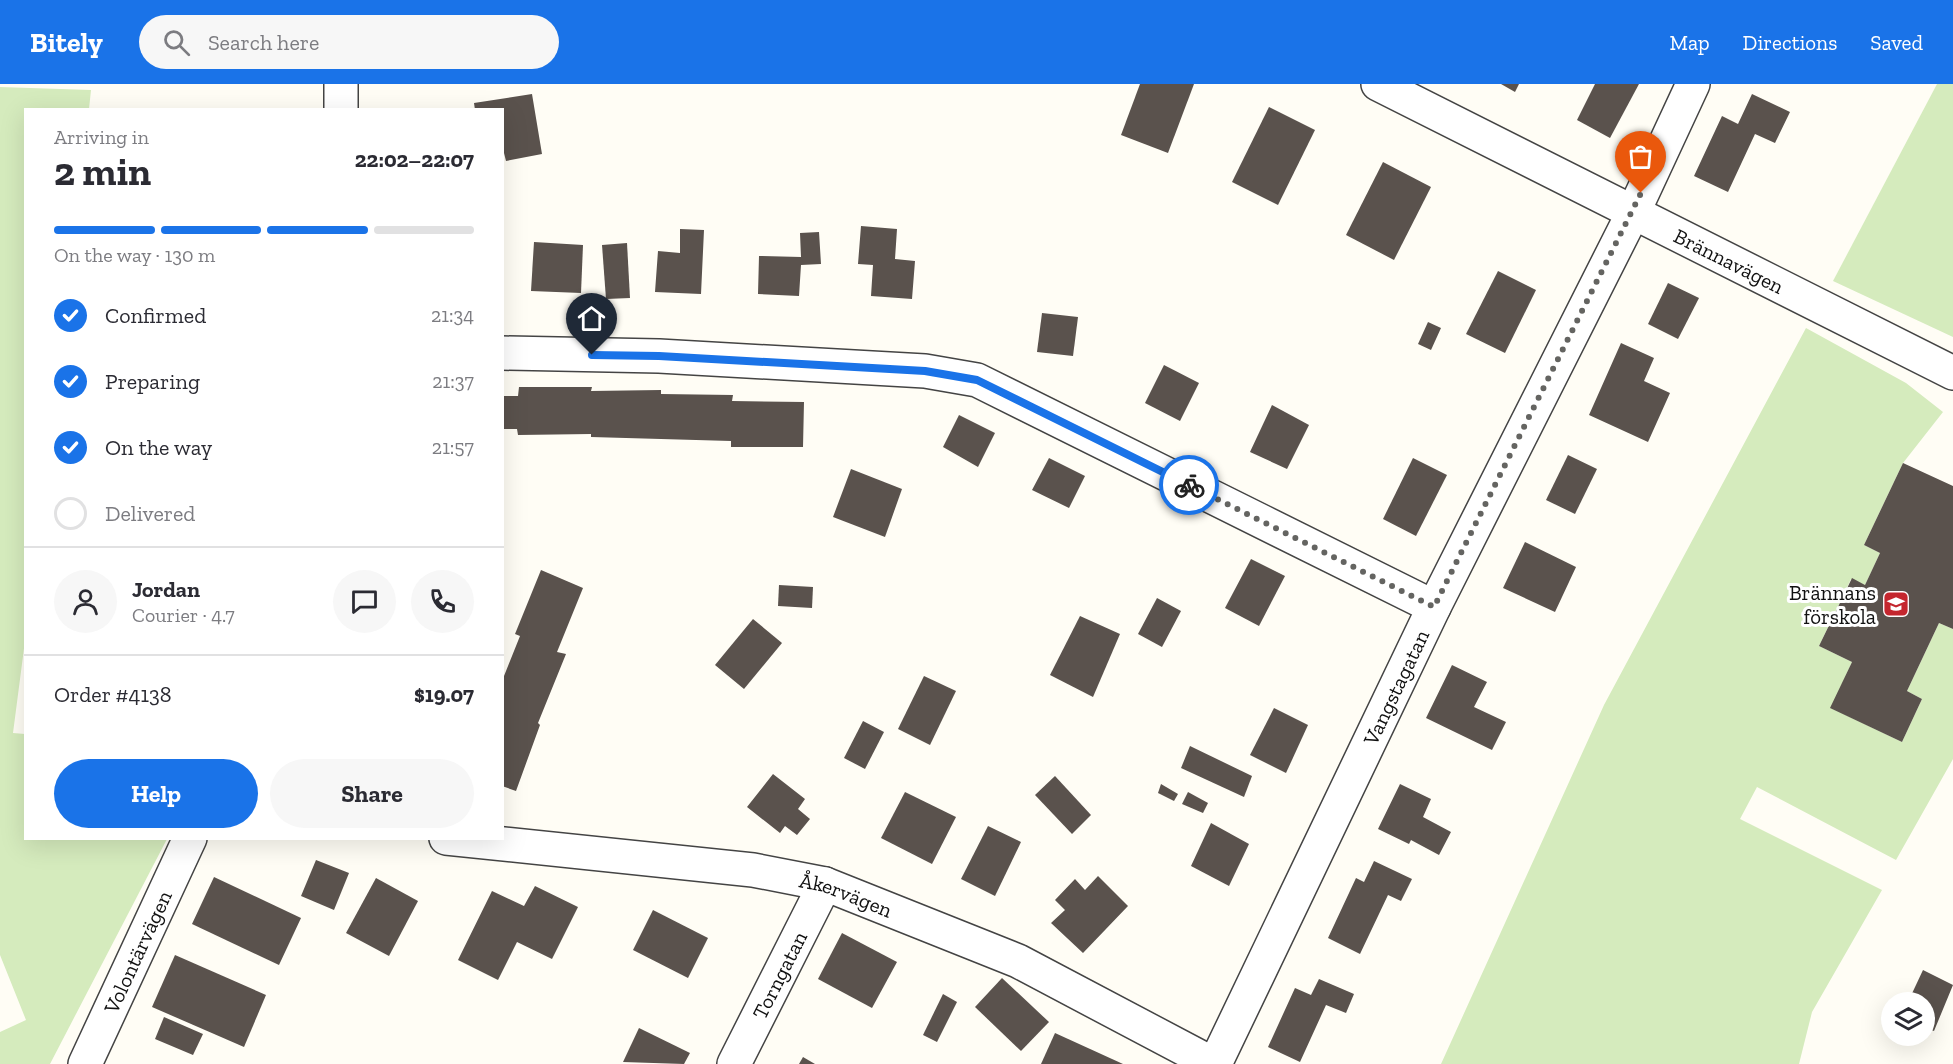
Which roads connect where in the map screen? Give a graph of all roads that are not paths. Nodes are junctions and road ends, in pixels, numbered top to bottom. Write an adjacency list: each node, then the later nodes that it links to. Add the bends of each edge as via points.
1 (341, 84): 4 (street)
2 (1378, 84): 5 (street, Brännavägen)
3 (1693, 84): 5 (street, Vangstagatan)
4 (341, 108)
5 (1634, 211): 7 (street, Brännavägen); 8 (street, Vangstagatan)
6 (504, 353): 8 (street, via 670,356 925,371 977,380)
7 (1953, 373)
8 (1434, 607): 14 (street, Vangstagatan)
9 (189, 840): 12 (street, Volontärvägen)
10 (465, 840): 11 (street, Åkervägen, via 753,870)
11 (825, 884): 13 (street, Torngatan); 14 (street, Åkervägen, via 1018,961)
12 (85, 1064)
13 (734, 1064)
14 (1214, 1064)

